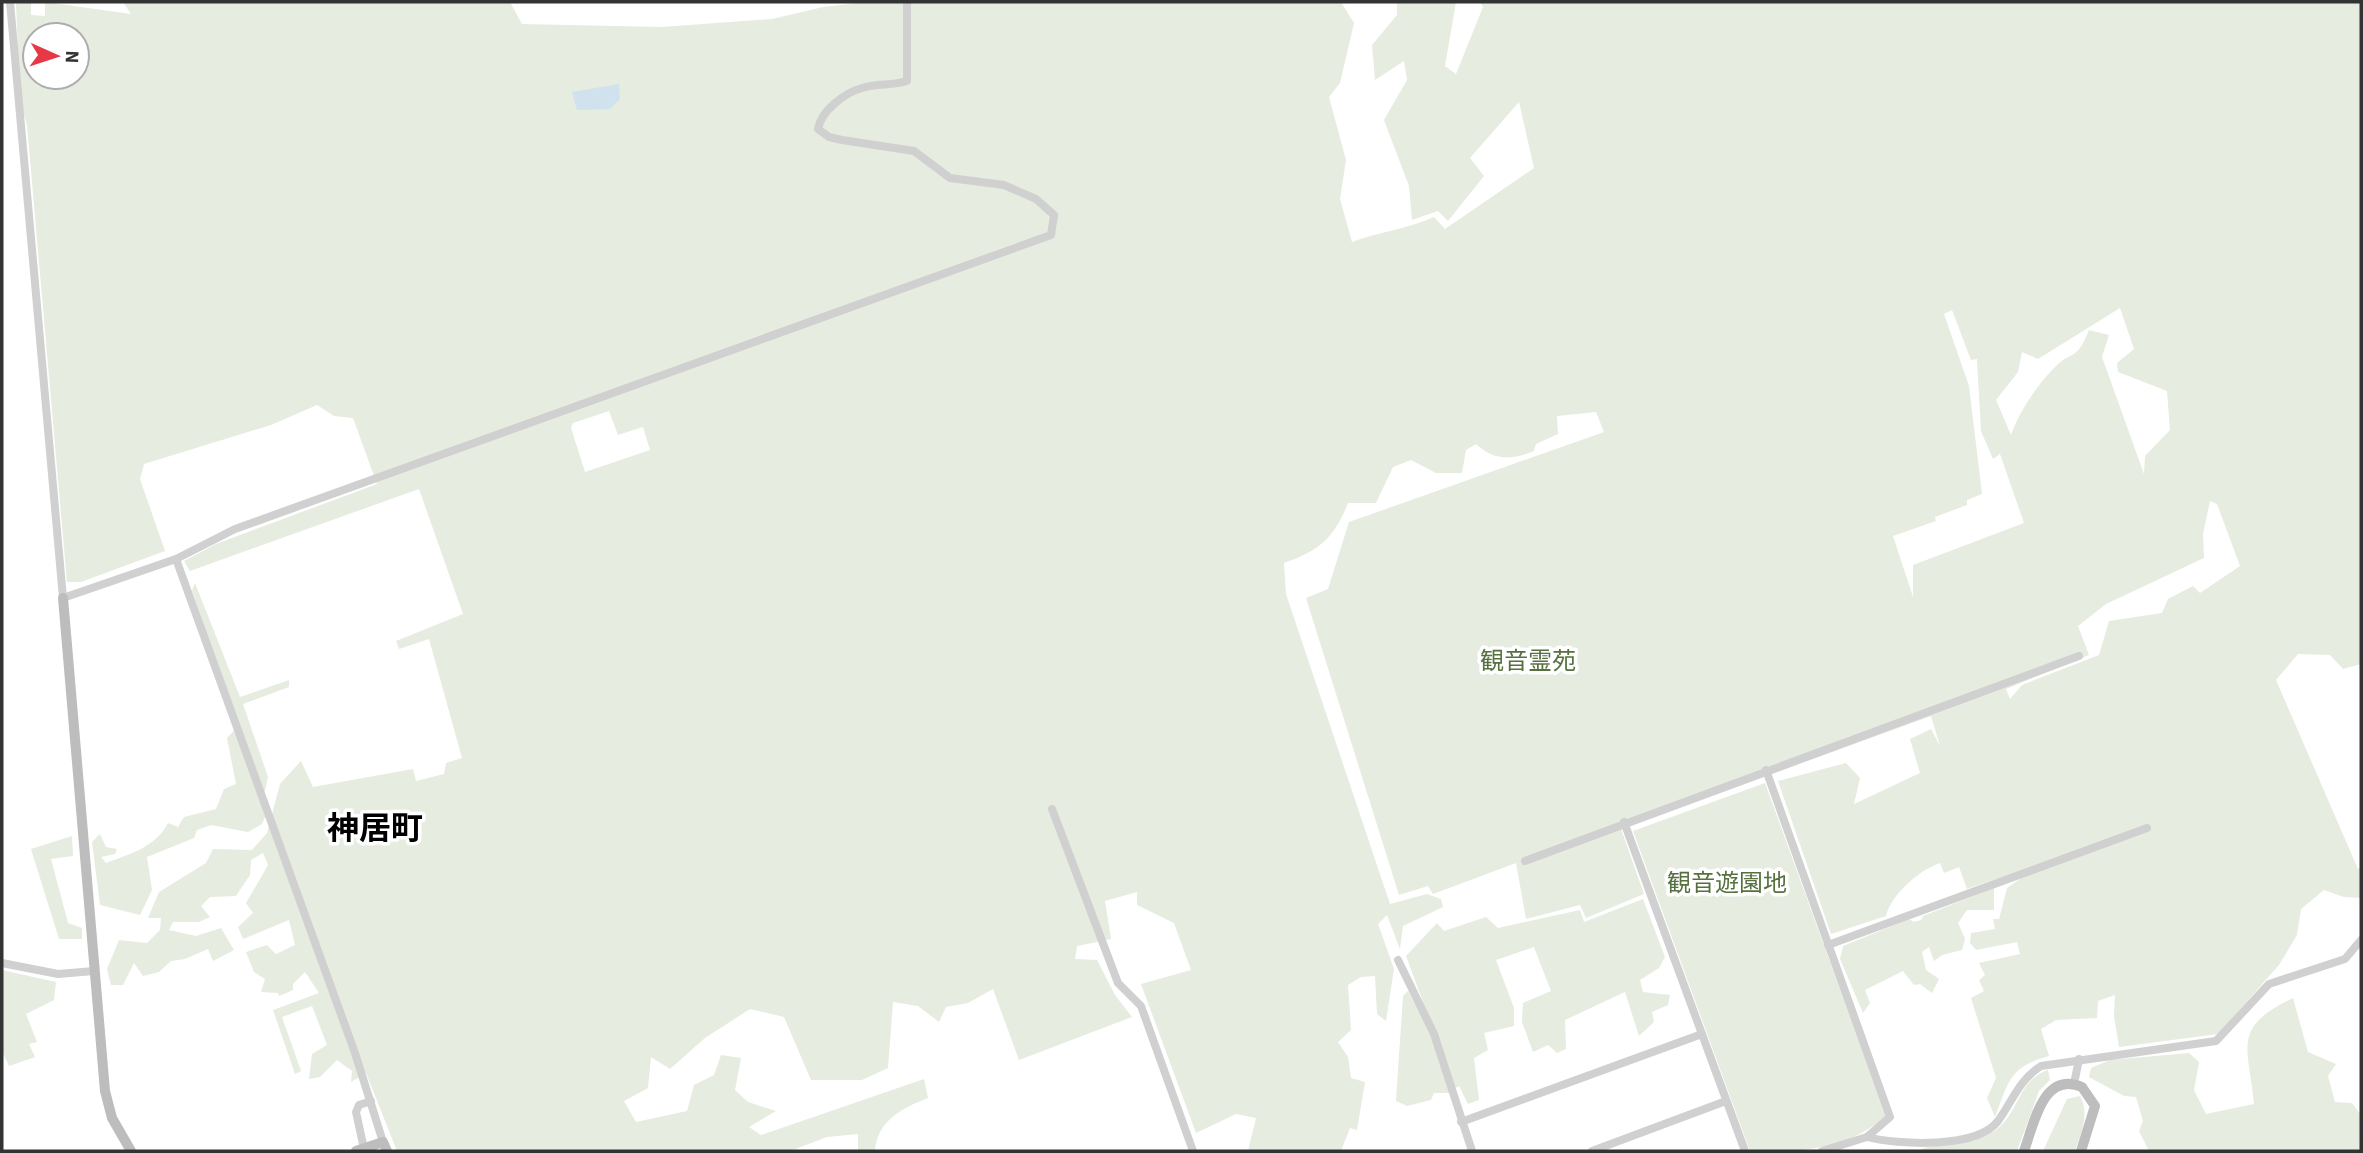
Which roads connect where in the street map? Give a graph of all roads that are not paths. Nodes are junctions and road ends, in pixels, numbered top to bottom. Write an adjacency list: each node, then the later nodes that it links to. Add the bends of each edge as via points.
1 (10, 2): 4 (street)
2 (907, 2): 3 (street, via 906,80 851,92 831,107 818,129 842,140 914,151 950,178 1004,185 1036,199 1054,215 1051,235 235,529)
3 (176, 559): 4 (street); 19 (street)
4 (63, 598): 15 (street)
5 (2079, 656): 6 (street)
6 (1766, 770): 8 (street); 12 (street)
7 (1052, 809): 26 (street, via 1118,983 1141,1006)
8 (1624, 822): 10 (street); 16 (street)
9 (2147, 828): 12 (street)
10 (1525, 861)
11 (2361, 940): 17 (street, via 2345,959 2269,984 2216,1041)
12 (1828, 945): 22 (street, via 1890,1117)
13 (1398, 960): 21 (street, via 1434,1034)
14 (2, 963): 15 (street, via 58,974)
15 (94, 971): 25 (street, via 105,1091 112,1118)
16 (1702, 1034): 20 (street); 21 (street)
17 (2079, 1059): 18 (street); 22 (street, via 2041,1066 2026,1075 1997,1122 1967,1139 1892,1144)
18 (2074, 1084): 31 (street, via 2050,1089); 32 (street, via 2090,1095 2095,1106)
19 (371, 1101): 23 (street); 24 (street, via 359,1105 356,1112)
20 (1726, 1101): 28 (street); 29 (street)
21 (1461, 1122): 27 (street)
22 (1867, 1138): 30 (street)
23 (385, 1147): 24 (street)
24 (360, 1150)
25 (131, 1151)
26 (1193, 1151)
27 (1472, 1151)
28 (1592, 1151)
29 (1745, 1151)
30 (1822, 1151)
31 (2024, 1151)
32 (2081, 1151)

